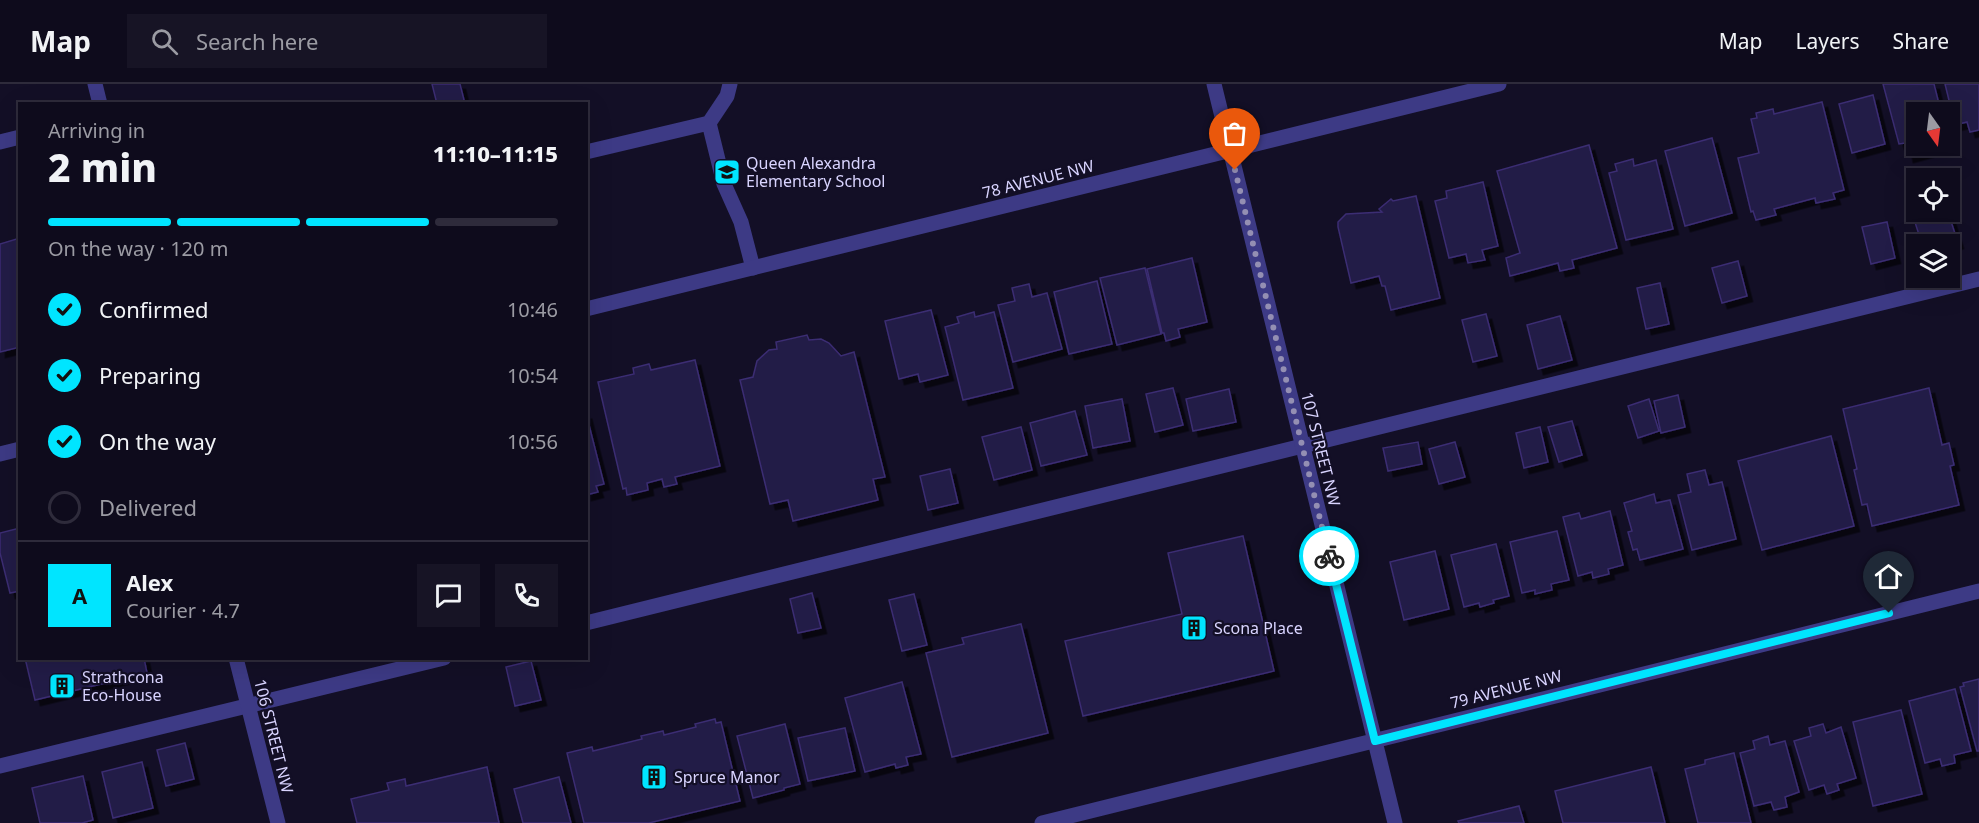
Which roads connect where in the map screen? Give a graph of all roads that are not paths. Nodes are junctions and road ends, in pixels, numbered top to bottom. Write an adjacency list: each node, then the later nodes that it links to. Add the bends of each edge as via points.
1 (95, 84): 5 (street)
2 (730, 84): 6 (street, via 727,96)
3 (1214, 84): 9 (street, 107 STREET NW)
4 (1499, 84): 9 (street, 78 AVENUE NW)
5 (100, 102)
6 (709, 123): 10 (street); 11 (street, via 724,184 741,222)
7 (18, 138): 8 (street)
8 (0, 142)
9 (1230, 150): 11 (street, 78 AVENUE NW); 14 (street, 107 STREET NW)
10 (588, 152)
11 (753, 268): 13 (street, 78 AVENUE NW)
12 (1979, 279): 14 (street)
13 (588, 309)
14 (1302, 447): 18 (street); 22 (street, 107 STREET NW)
15 (18, 450): 16 (street)
16 (0, 454)
17 (1979, 591): 22 (street, 79 AVENUE NW)
18 (588, 623)
19 (236, 660): 21 (street, 106 STREET NW)
20 (436, 660): 21 (street)
21 (248, 707): 23 (street); 24 (street, 106 STREET NW)
22 (1375, 741): 25 (street, 79 AVENUE NW); 26 (street, 107 STREET NW)
23 (0, 766)
24 (278, 823)
25 (1042, 823)
26 (1395, 823)

